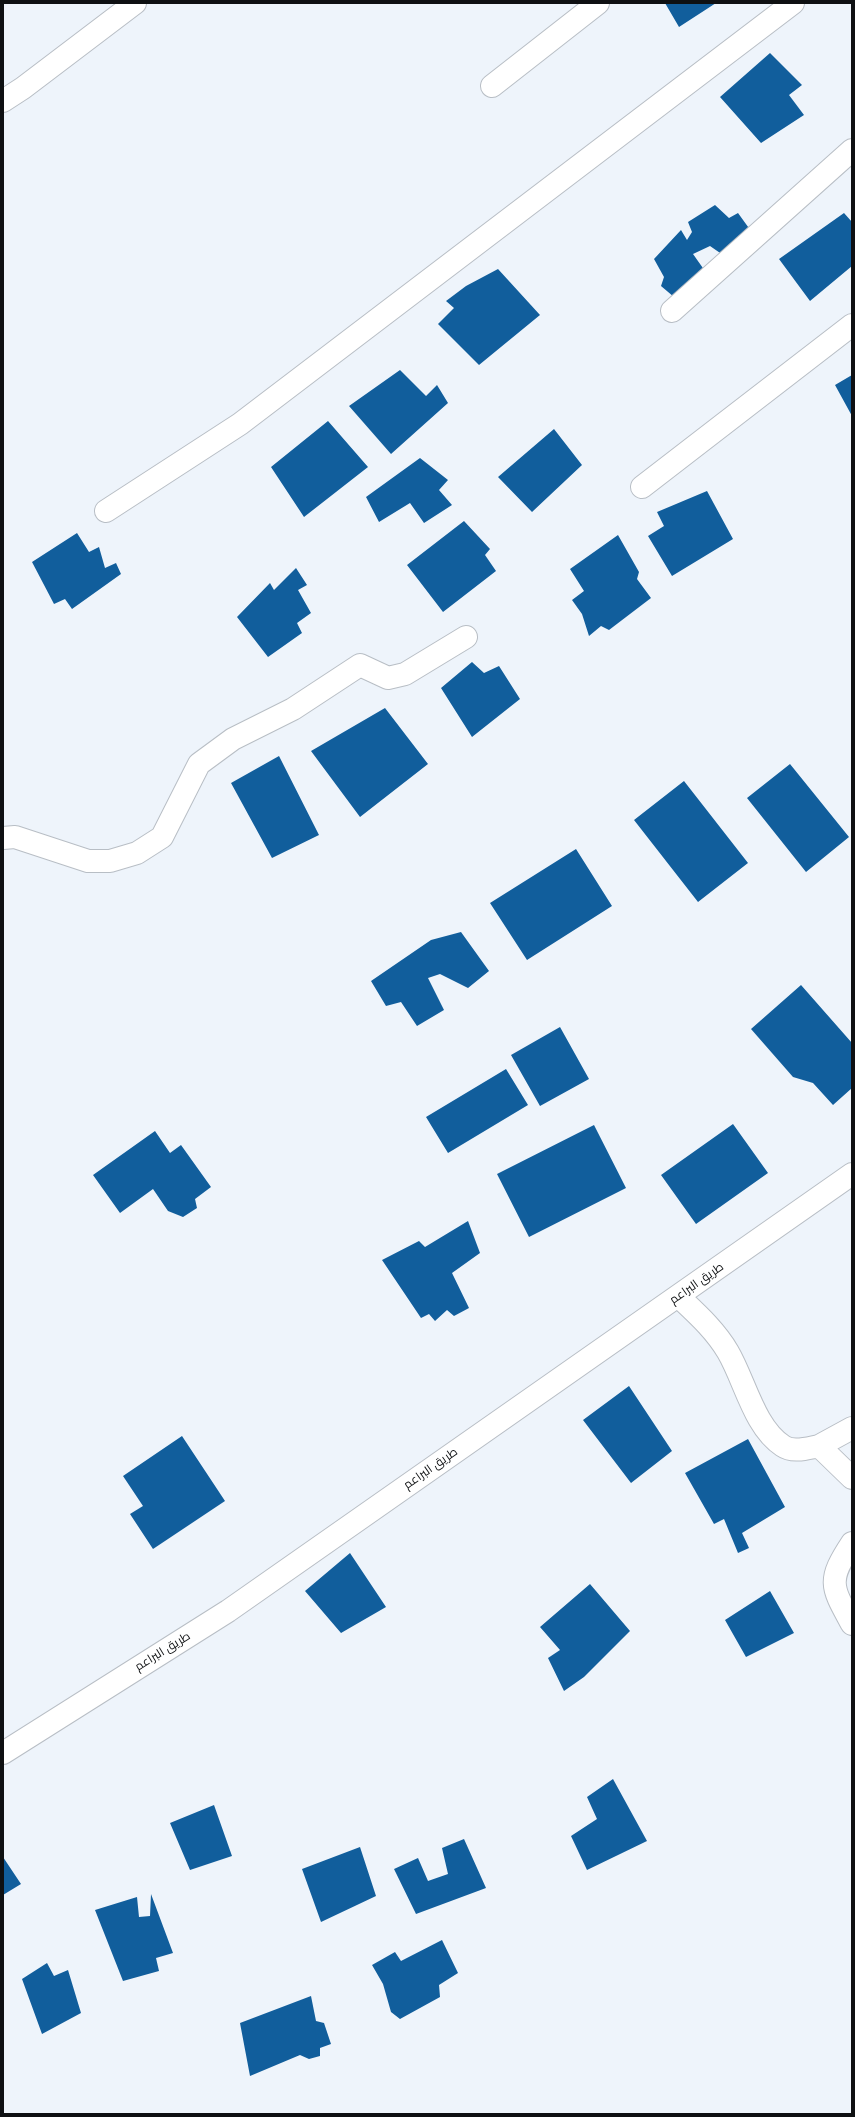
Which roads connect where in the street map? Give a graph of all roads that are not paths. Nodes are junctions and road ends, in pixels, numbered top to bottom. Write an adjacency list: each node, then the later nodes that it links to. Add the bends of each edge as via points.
1 (135, 3): 5 (street)
2 (598, 3): 4 (street)
3 (793, 3): 10 (street, via 240,424)
4 (492, 86)
5 (3, 101)
6 (852, 150): 7 (street)
7 (672, 311)
8 (852, 325): 9 (street)
9 (642, 487)
10 (106, 511)
11 (466, 637): 12 (street, via 405,674 388,678 360,665 293,709 233,739 199,764 162,837 137,853 110,861 88,861 15,837)
12 (3, 838)
13 (852, 1174): 14 (street, طريق البراعم)
14 (679, 1297): 16 (street, via 714,1330 768,1433 790,1449); 20 (street, طريق البراعم, via 228,1611)
15 (852, 1428): 16 (street)
16 (819, 1446): 17 (street)
17 (852, 1478)
18 (852, 1543): 19 (street, via 836,1571 833,1585)
19 (852, 1624)
20 (3, 1753)

